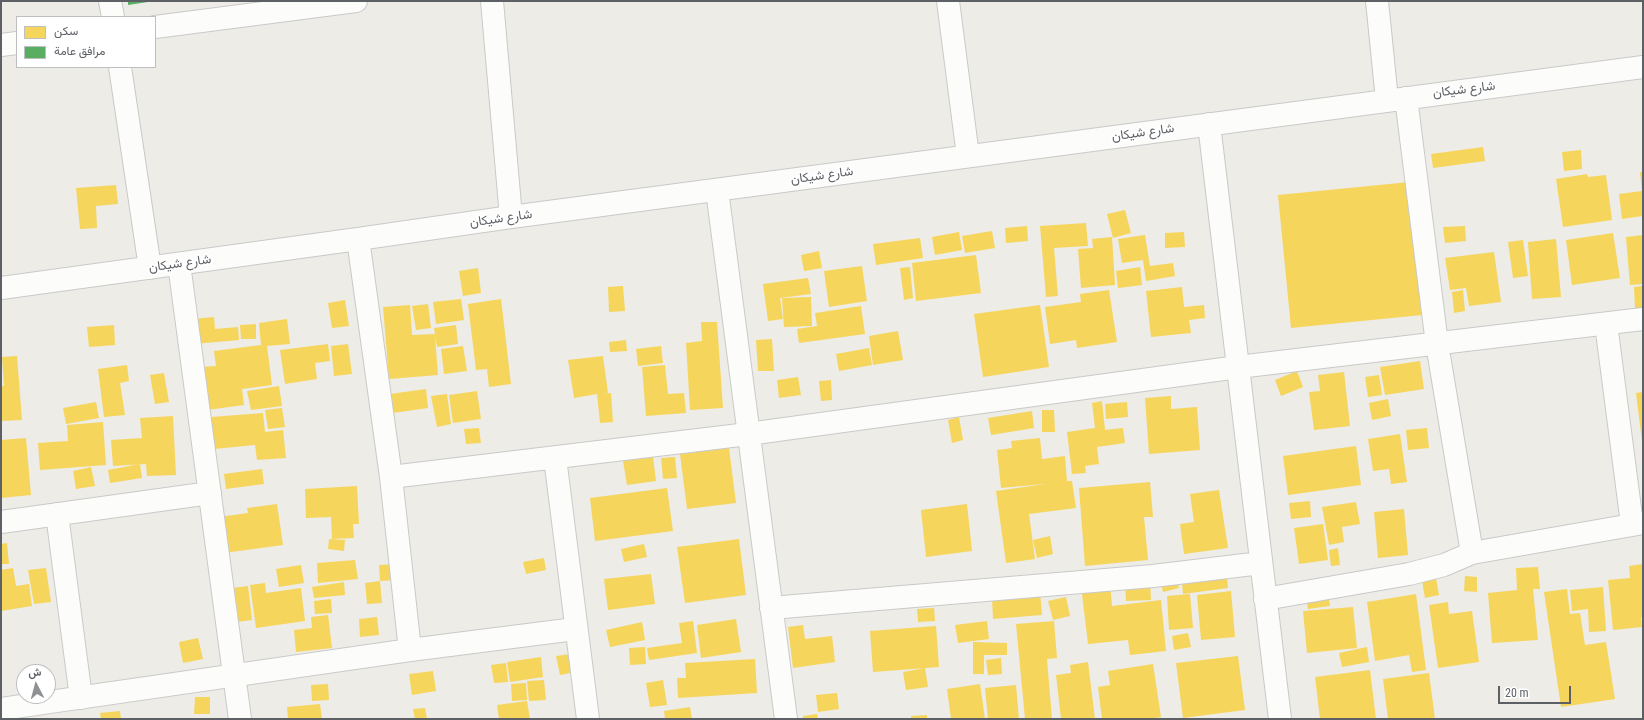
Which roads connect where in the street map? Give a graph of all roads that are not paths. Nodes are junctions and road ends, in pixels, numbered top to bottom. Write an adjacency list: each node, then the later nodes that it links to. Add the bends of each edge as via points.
1 (110, 1): 6 (street)
2 (356, 1): 7 (street)
3 (492, 1): 16 (street)
4 (948, 1): 14 (street)
5 (1377, 1): 12 (street)
6 (113, 16)
7 (156, 27)
8 (16, 43): 9 (street)
9 (1, 44)
10 (1643, 67): 12 (street, شارع شيكان)
11 (120, 68): 19 (street)
12 (1397, 99): 13 (street, شارع شيكان); 23 (street)
13 (1209, 124): 14 (street, شارع شيكان); 24 (street)
14 (968, 156): 15 (street, شارع شيكان)
15 (717, 190): 16 (street, شارع شيكان); 25 (street)
16 (511, 217): 17 (street, شارع شيكان)
17 (358, 239): 18 (street, شارع شيكان); 27 (street)
18 (179, 264): 19 (street, شارع شيكان); 28 (street)
19 (150, 268): 20 (street, شارع شيكان)
20 (1, 288)
21 (1643, 320): 22 (street)
22 (1606, 324): 23 (street); 31 (street)
23 (1437, 344): 24 (street); 32 (street)
24 (1238, 366): 25 (street); 33 (street)
25 (748, 434): 26 (street); 35 (street)
26 (555, 458): 27 (street); 36 (street)
27 (391, 477): 37 (street)
28 (210, 493): 29 (street); 38 (street)
29 (57, 514): 30 (street); 39 (street)
30 (1, 522)
31 (1638, 523): 32 (street)
32 (1472, 554): 34 (street, via 1444,565 1409,574)
33 (1261, 563): 34 (street); 35 (street, via 1153,576)
34 (1265, 599): 44 (street)
35 (771, 608): 43 (street)
36 (576, 629): 37 (street); 42 (street)
37 (410, 650): 38 (street)
38 (234, 676): 39 (street); 41 (street)
39 (81, 698): 40 (street)
40 (1, 709)
41 (240, 719)
42 (588, 719)
43 (786, 719)
44 (1280, 719)

